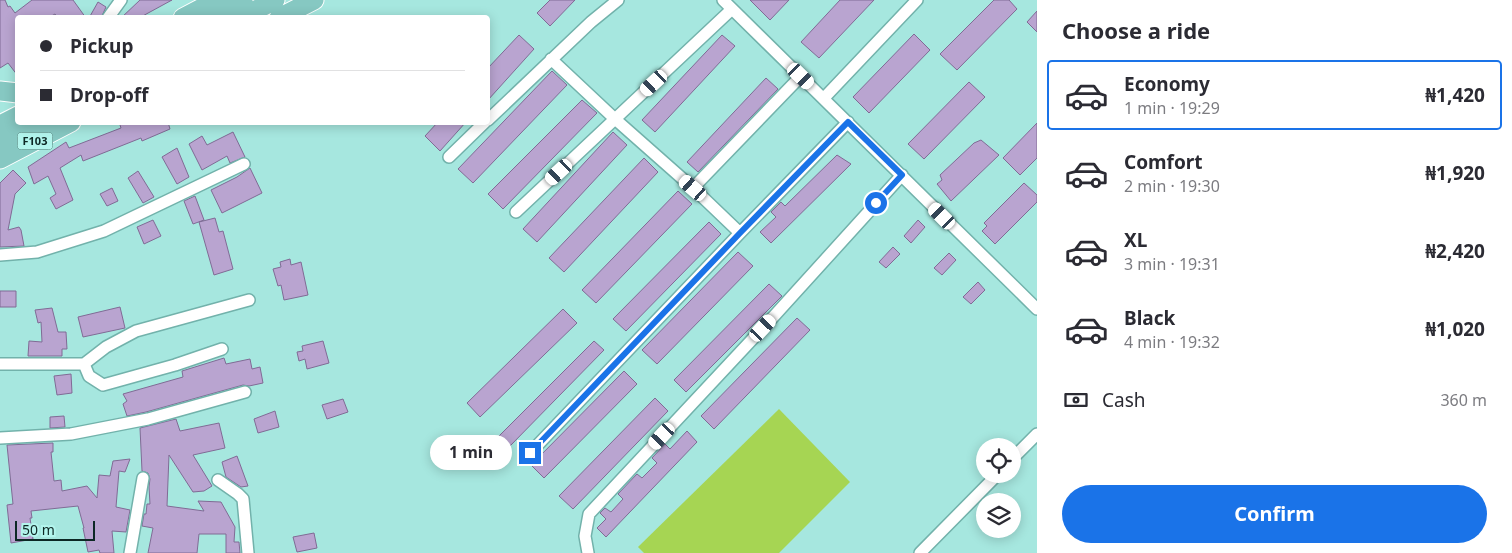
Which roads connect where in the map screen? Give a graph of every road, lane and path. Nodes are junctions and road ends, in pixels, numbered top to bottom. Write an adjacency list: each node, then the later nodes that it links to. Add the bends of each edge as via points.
1 (121, 0): 10 (street)
2 (217, 0): 11 (main road)
3 (243, 0): 12 (main road)
4 (275, 0): 13 (main road)
5 (314, 0): 14 (main road)
6 (618, 0): 15 (street)
7 (723, 0): 9 (street)
8 (917, 0): 19 (street)
9 (732, 9): 16 (street); 24 (street)
10 (110, 15)
11 (189, 15)
12 (215, 15)
13 (247, 15)
14 (285, 15)
15 (552, 58): 22 (street); 24 (street)
16 (801, 76): 19 (street); 35 (street)
17 (0, 92): 18 (main road)
18 (15, 93)
19 (824, 98): 25 (street)
20 (15, 104): 21 (main road)
21 (0, 111)
22 (490, 117)
23 (15, 118): 26 (main road)
24 (615, 119): 35 (street); 36 (street)
25 (848, 122): 34 (street); 37 (street)
26 (0, 125)
27 (31, 125): 30 (main road)
28 (65, 125): 32 (main road, F103)
29 (482, 125): 31 (street)
30 (0, 141)
31 (450, 157)
32 (0, 159)
33 (244, 164): 38 (street, via 104,231 37,252)
34 (902, 175): 40 (street); 54 (street, via 589,514 585,536)
35 (693, 188): 37 (street)
36 (516, 212)
37 (740, 233): 48 (street)
38 (0, 255)
39 (249, 300): 43 (street, via 136,331 106,347)
40 (1037, 309)
41 (222, 349): 43 (street, via 103,385 89,376)
42 (0, 364): 43 (street)
43 (84, 364)
44 (245, 392): 46 (street, via 148,419 71,434)
45 (1037, 434): 47 (street)
46 (0, 438)
47 (1021, 450)
48 (530, 453)
49 (143, 478): 52 (street)
50 (218, 480): 53 (street, via 243,499)
51 (989, 483): 55 (street)
52 (130, 553)
53 (248, 553)
54 (588, 553)
55 (920, 553)

